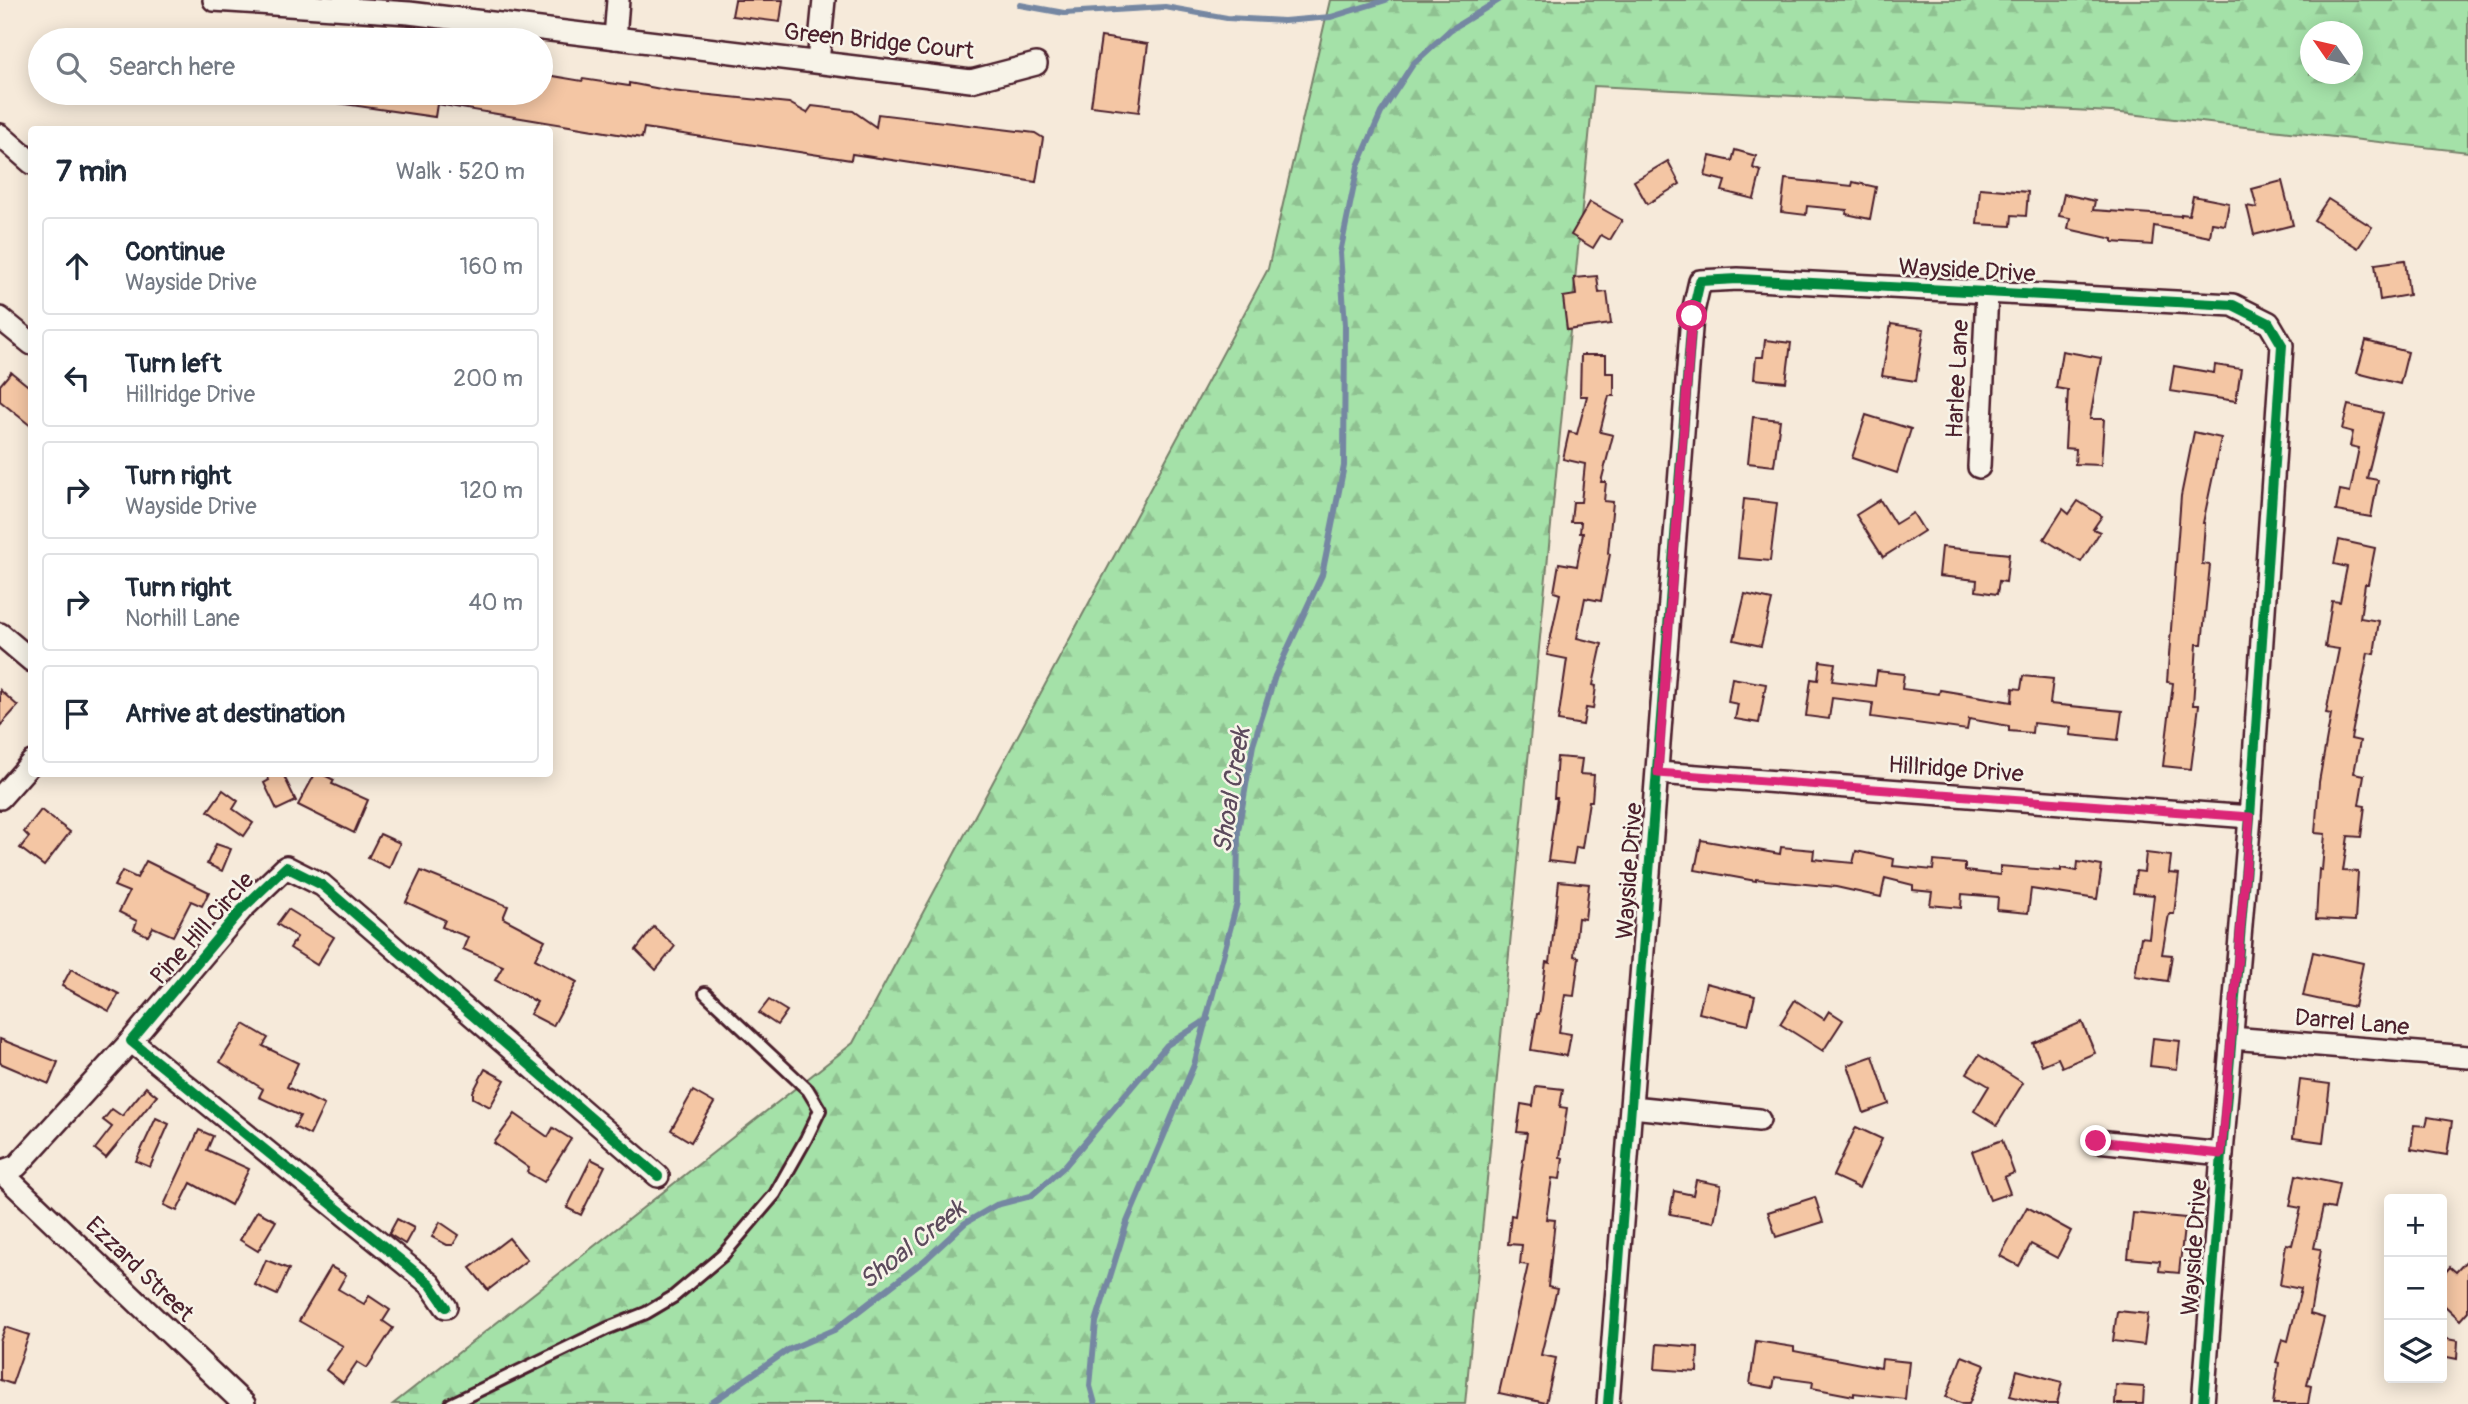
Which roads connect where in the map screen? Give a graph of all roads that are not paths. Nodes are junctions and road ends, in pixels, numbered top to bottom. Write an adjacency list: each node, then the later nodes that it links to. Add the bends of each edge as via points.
1 (214, 0): 4 (street, Green Bridge Court)
2 (618, 0): 7 (street)
3 (824, 0): 8 (street)
4 (409, 6): 5 (street, Green Bridge Court)
5 (551, 28)
6 (553, 28): 7 (street, Green Bridge Court)
7 (615, 38): 8 (street, Green Bridge Court)
8 (818, 62): 9 (street, Green Bridge Court, via 971,81)
9 (1035, 64)
10 (0, 135): 11 (street)
11 (28, 160)
12 (1987, 292): 15 (street, Harlee Lane); 19 (street, Wayside Drive, via 1700,281 1692,316); 21 (street, Wayside Drive, via 2233,305 2269,323 2282,345)
13 (0, 318): 14 (street)
14 (28, 341)
15 (1979, 467)
16 (0, 634): 17 (street)
17 (28, 658)
18 (28, 766): 20 (street)
19 (1658, 773): 21 (street, Hillridge Drive); 26 (street, Wayside Drive)
20 (0, 798)
21 (2250, 817): 23 (street, Wayside Drive)
22 (705, 993): 34 (lane, via 808,1090 820,1110 775,1194 723,1255 673,1297)
23 (2231, 1038): 25 (street, Darrel Lane); 29 (street, Wayside Drive)
24 (131, 1041): 30 (street, Pine Hill Circle, via 18,1166); 31 (street, Pine Hill Circle, via 243,909 286,867 322,885); 32 (street, via 430,1284)
25 (2468, 1058)
26 (1632, 1107): 27 (street); 35 (street, Wayside Drive)
27 (1759, 1120)
28 (2096, 1141): 29 (street)
29 (2221, 1154): 36 (street, Wayside Drive)
30 (0, 1172): 33 (street, Ezzard Street)
31 (658, 1176)
32 (446, 1307)
33 (244, 1404)
34 (451, 1404)
35 (1608, 1404)
36 (2203, 1404)

